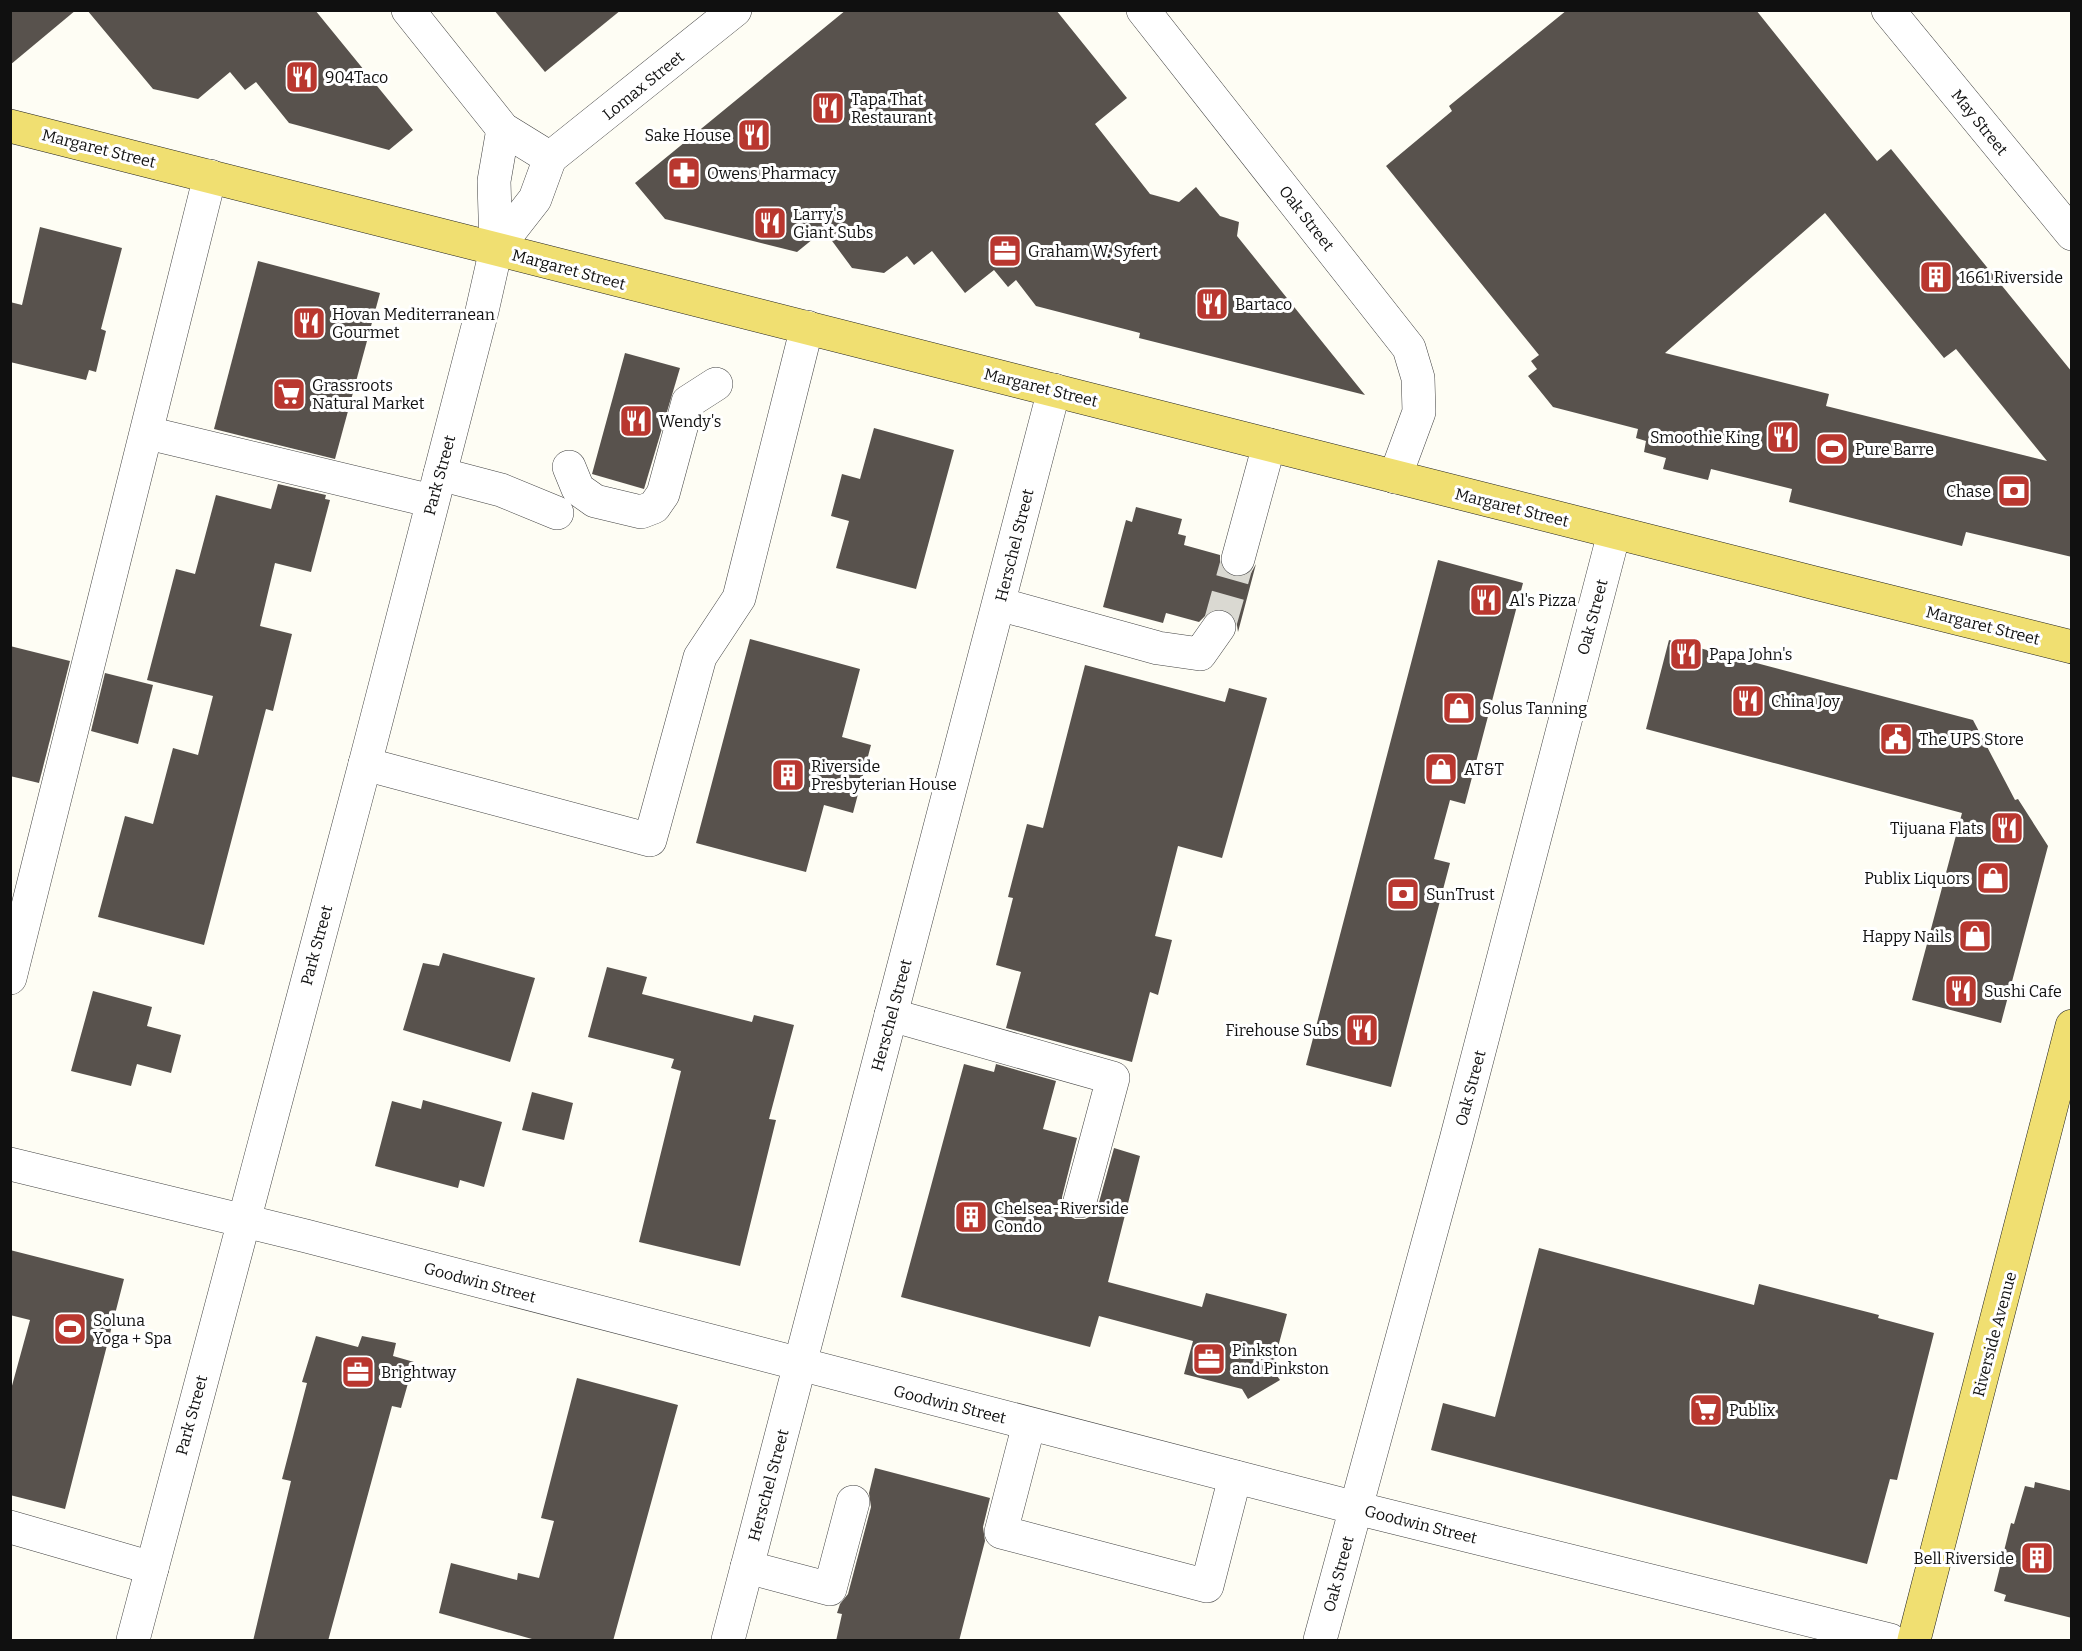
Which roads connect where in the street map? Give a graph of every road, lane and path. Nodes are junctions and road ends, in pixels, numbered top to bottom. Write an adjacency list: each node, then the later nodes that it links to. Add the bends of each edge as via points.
1 (408, 10): 6 (street)
2 (735, 10): 7 (street, Lomax Street)
3 (1143, 10): 17 (street, Oak Street, via 1408,348 1418,378 1419,412)
4 (1888, 10): 9 (street, May Street)
5 (10, 126): 8 (main road, Margaret Street)
6 (503, 129): 7 (street); 10 (street, Park Street, via 494,181)
7 (550, 158): 10 (street, Park Street, via 535,199)
8 (210, 176): 10 (main road, Margaret Street); 14 (street)
9 (2072, 234)
10 (496, 249): 11 (main road, Margaret Street); 18 (street, Park Street)
11 (807, 327): 13 (main road, Margaret Street); 25 (street, via 739,598 700,657 650,840)
12 (716, 384): 16 (street, via 688,402 663,494 654,507 641,512 595,501 578,489)
13 (1054, 390): 15 (main road, Margaret Street); 22 (street, Herschel Street)
14 (148, 433): 18 (street); 26 (street)
15 (1269, 445): 17 (main road, Margaret Street); 21 (street)
16 (569, 467)
17 (1395, 477): 20 (main road, Margaret Street)
18 (436, 488): 19 (street, via 501,490); 25 (street, Park Street)
19 (557, 513)
20 (1614, 533): 24 (main road, Margaret Street); 36 (street, Oak Street)
21 (1238, 559)
22 (999, 604): 23 (street, via 1158,648 1200,654); 27 (street, Herschel Street)
23 (1219, 627)
24 (2072, 647)
25 (365, 764): 31 (street, Park Street)
26 (10, 978)
27 (891, 1015): 30 (street, via 1113,1078); 32 (street, Herschel Street)
28 (2072, 1026): 44 (main road, Riverside Avenue)
29 (11, 1166): 31 (street, Goodwin Street)
30 (1080, 1201)
31 (242, 1222): 32 (street, Goodwin Street); 38 (street, Park Street)
32 (800, 1366): 33 (street, Goodwin Street); 39 (street, Herschel Street)
33 (1029, 1424): 34 (street, Goodwin Street); 34 (street, via 1001,1532 1208,1586)
34 (1235, 1477): 36 (street, Goodwin Street)
35 (853, 1502): 39 (street, via 830,1589)
36 (1356, 1508): 42 (street, Oak Street); 43 (street, Goodwin Street)
37 (10, 1527): 38 (street)
38 (152, 1568): 40 (street, Park Street)
39 (747, 1568): 41 (street, Herschel Street)
40 (133, 1641)
41 (728, 1641)
42 (1320, 1641)
43 (1890, 1641)
44 (1914, 1641)

